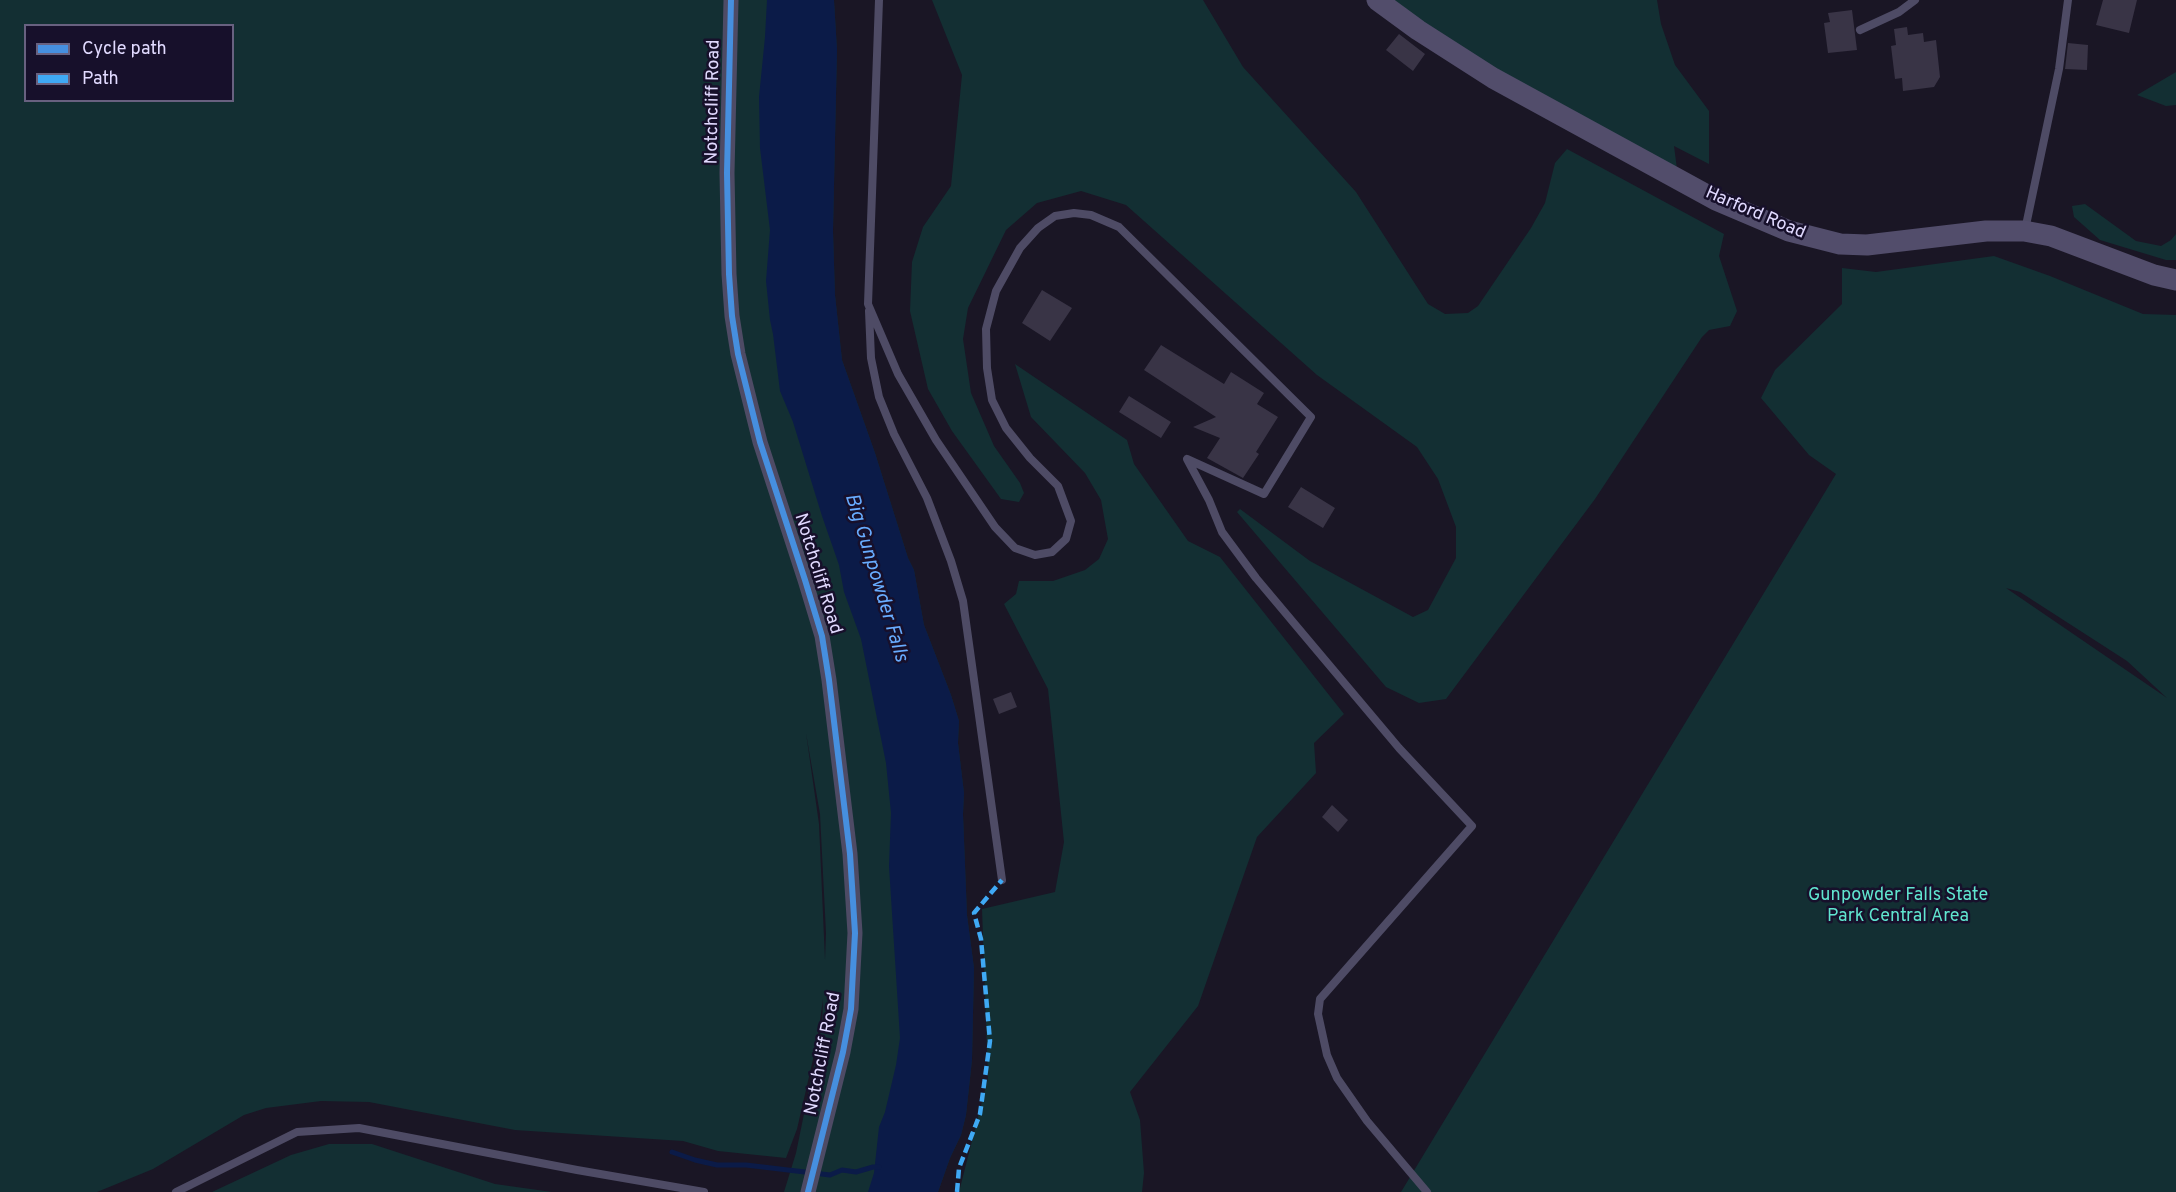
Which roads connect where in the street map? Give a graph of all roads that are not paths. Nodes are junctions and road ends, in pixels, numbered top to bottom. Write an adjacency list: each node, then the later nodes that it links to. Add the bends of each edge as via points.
1 (730, 0): 11 (street, Notchcliff Road, via 727,173 732,316 760,442 822,636 850,854 855,933 851,1009)
2 (879, 0): 9 (lane)
3 (1377, 0): 7 (main road, Harford Road, via 1493,78 1716,200 1789,231 1840,244 1867,245 1986,231)
4 (1914, 0): 6 (lane, via 1899,12)
5 (2068, 0): 7 (lane, via 2059,69)
6 (1860, 30)
7 (2024, 231): 8 (main road, Harford Road, via 2051,236)
8 (2176, 280)
9 (868, 304): 10 (lane, via 871,358 879,397 927,498 963,601); 14 (lane, via 898,374 994,527 1015,548 1035,555 1052,552 1066,539 1071,521 1058,486 1006,428 992,400 986,329 996,291 1020,248 1055,216 1091,215 1119,227 1311,417 1264,494 1187,459 1222,532 1256,578 1400,748 1472,826 1320,999 1318,1014 1327,1055 1337,1078 1367,1121)
10 (1002, 880)
11 (812, 1179)
12 (176, 1192): 13 (lane, via 297,1132 359,1128)
13 (704, 1192)
14 (1427, 1192)

